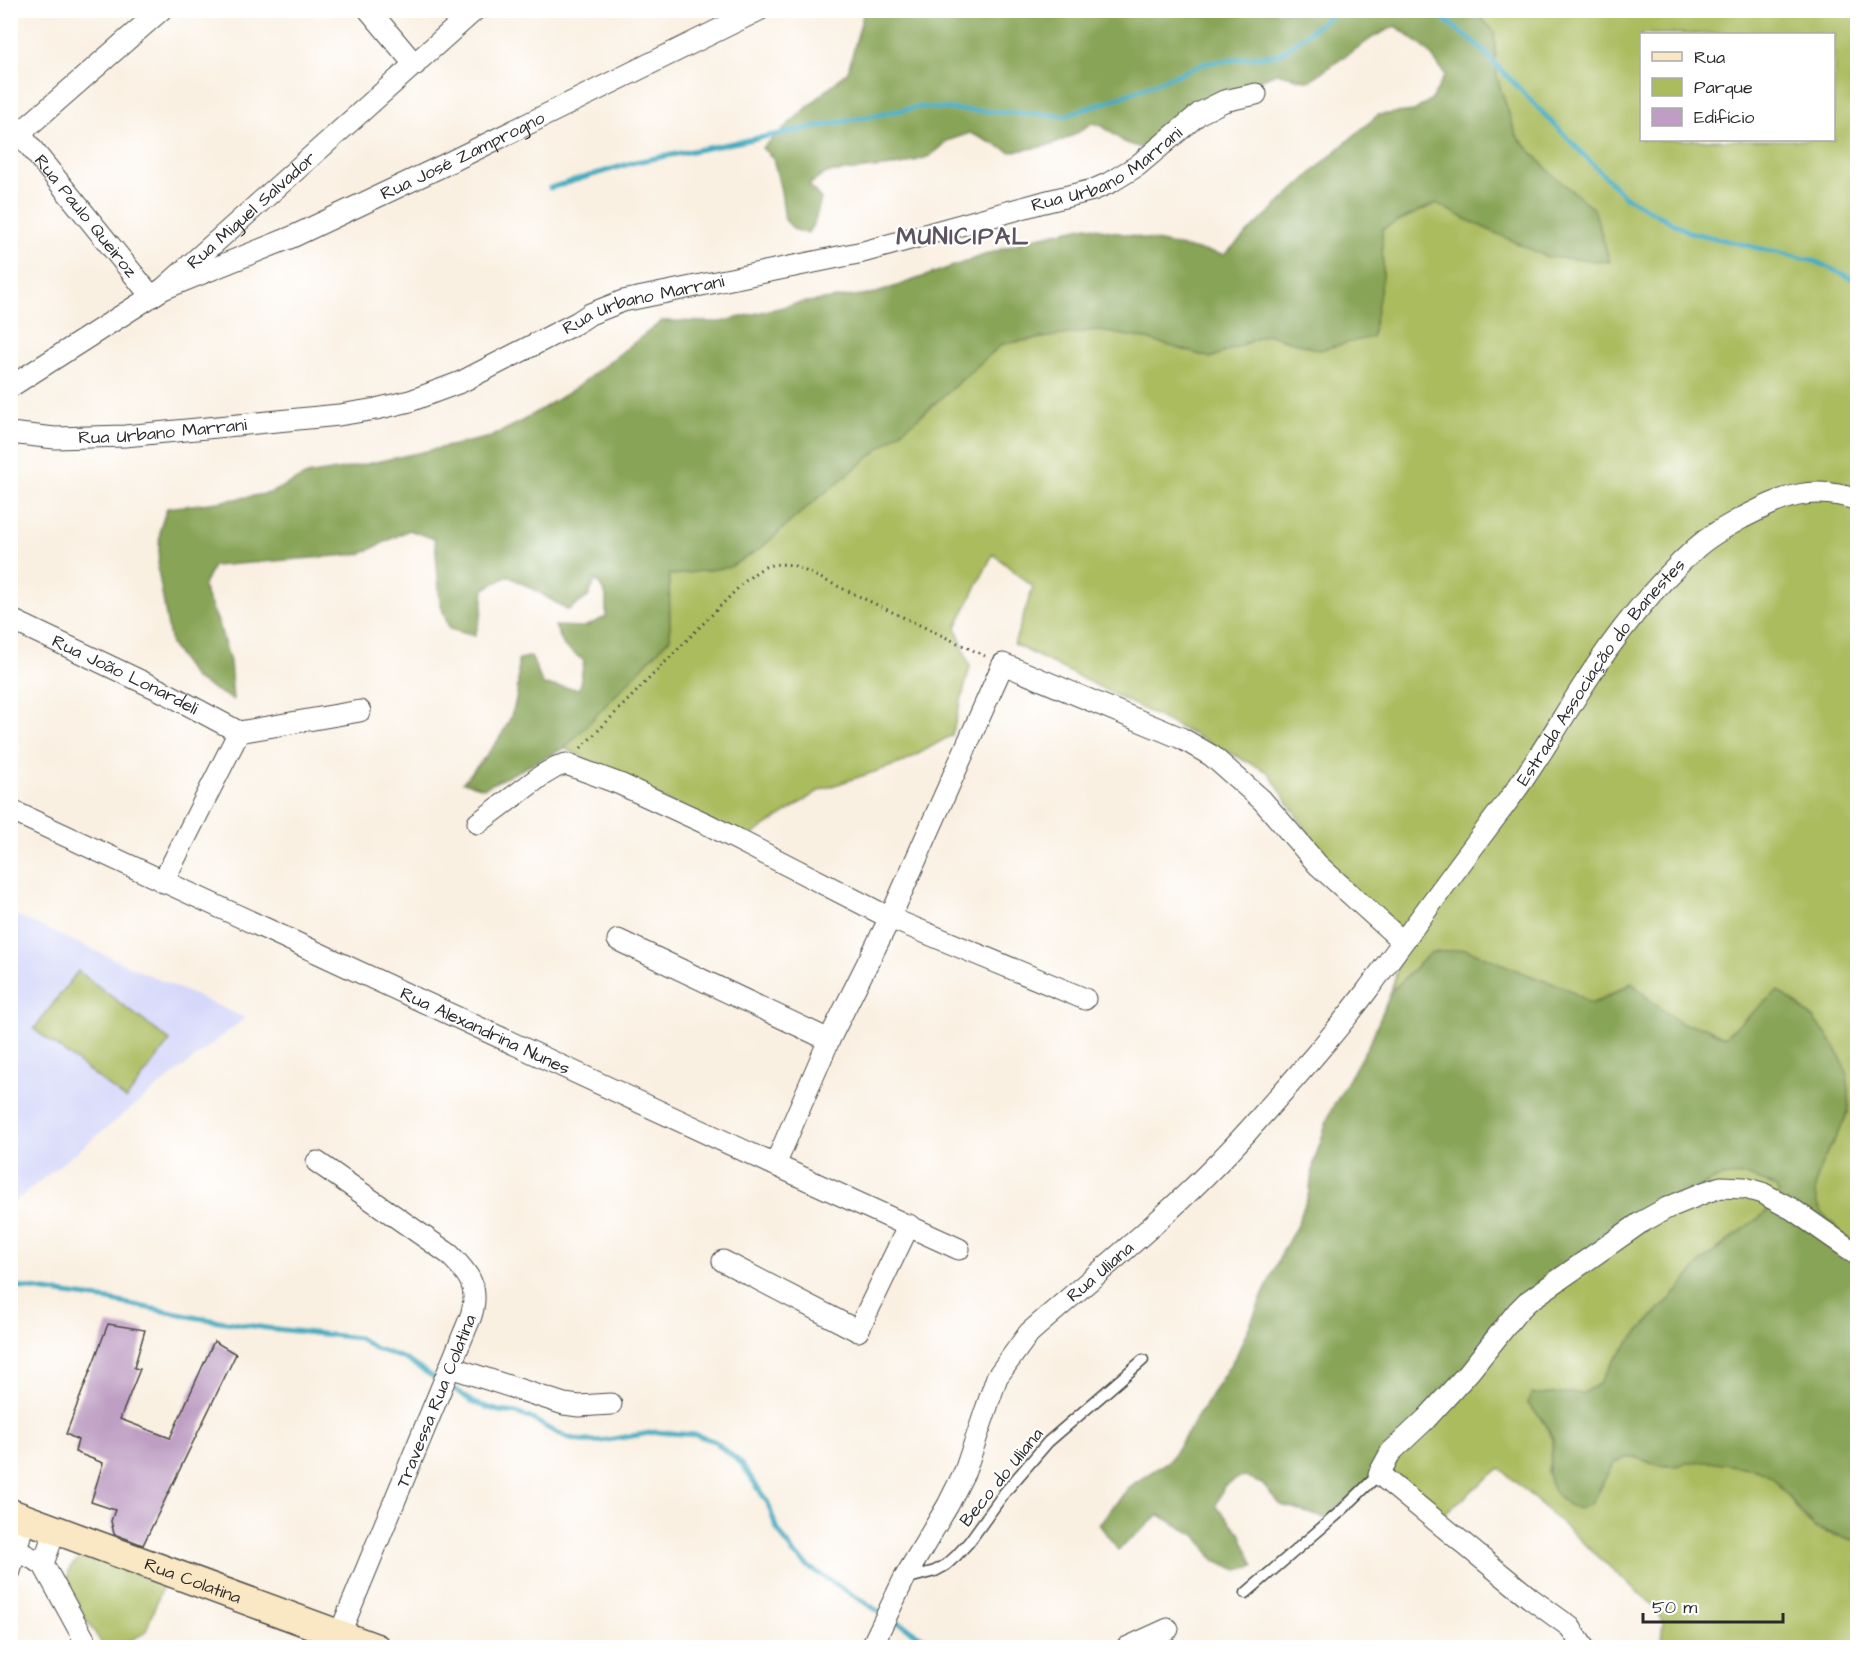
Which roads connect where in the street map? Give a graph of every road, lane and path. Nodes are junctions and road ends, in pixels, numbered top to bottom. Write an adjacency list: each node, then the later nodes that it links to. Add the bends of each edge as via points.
1 (161, 10): 7 (street)
2 (369, 10): 5 (street)
3 (475, 10): 5 (street, Rua Miguel Salvador)
4 (759, 10): 8 (street, Rua José Zamprogno, via 292,237)
5 (415, 65): 8 (street, Rua Miguel Salvador)
6 (1256, 94): 10 (street, Rua Urbano Marrani, via 1224,101 1200,113 1137,166 1093,190 863,252 623,302 590,314 461,382 410,401 339,415 125,436 55,438)
7 (16, 138): 8 (street, Rua Paulo Queiroz)
8 (157, 292): 9 (street, Rua Miguel Salvador)
9 (10, 387)
10 (10, 433)
11 (1857, 500): 22 (street, Estrada Associação do Banestes, via 1834,493 1789,496 1728,525 1698,546 1635,611 1524,780)
12 (10, 619): 15 (street, Rua João Lonardeli)
13 (1003, 664): 16 (path, via 793,565 774,563 742,584); 20 (street); 22 (street, via 1181,738 1212,756 1262,800 1318,865)
14 (360, 711): 15 (street)
15 (239, 732): 19 (street)
16 (566, 764): 18 (street, via 541,776); 20 (street, via 709,825)
17 (10, 810): 19 (street, Rua Alexandrina Nunes)
18 (478, 823)
19 (163, 882): 26 (street, Rua Alexandrina Nunes)
20 (890, 918): 23 (street); 24 (street)
21 (618, 940): 24 (street)
22 (1402, 941): 40 (street, Rua Uliana, via 1365,994 1246,1134 1172,1208 1029,1333 1012,1354 997,1377 965,1471)
23 (1085, 999)
24 (830, 1040): 26 (street)
25 (317, 1162): 32 (street, Travessa Rua Colatina, via 449,1254 471,1282 475,1305)
26 (775, 1165): 27 (street, Rua Alexandrina Nunes)
27 (909, 1226): 28 (street, Rua Alexandrina Nunes); 30 (street, via 858,1331)
28 (959, 1249)
29 (1857, 1255): 34 (street, via 1792,1209 1745,1188 1722,1187 1652,1215 1527,1302 1469,1372 1391,1452)
30 (723, 1261)
31 (1143, 1360): 40 (lane, Beco do Uliana, via 1048,1442 956,1556 935,1571)
32 (446, 1379): 33 (street, via 564,1404); 43 (street, Travessa Rua Colatina)
33 (611, 1404)
34 (1379, 1474): 41 (lane); 48 (street, via 1570,1627)
35 (18, 1516): 36 (main road, Rua Colatina); 37 (street)
36 (55, 1530): 38 (street); 43 (main road, Rua Colatina)
37 (16, 1550): 38 (street); 39 (street)
38 (43, 1564): 45 (street)
39 (10, 1571)
40 (904, 1579): 44 (street, Rua Uliana)
41 (1246, 1593)
42 (1168, 1629): 47 (street)
43 (340, 1634): 46 (main road, Rua Colatina)
44 (875, 1638)
45 (89, 1647)
46 (376, 1647)
47 (1126, 1647)
48 (1584, 1647)

